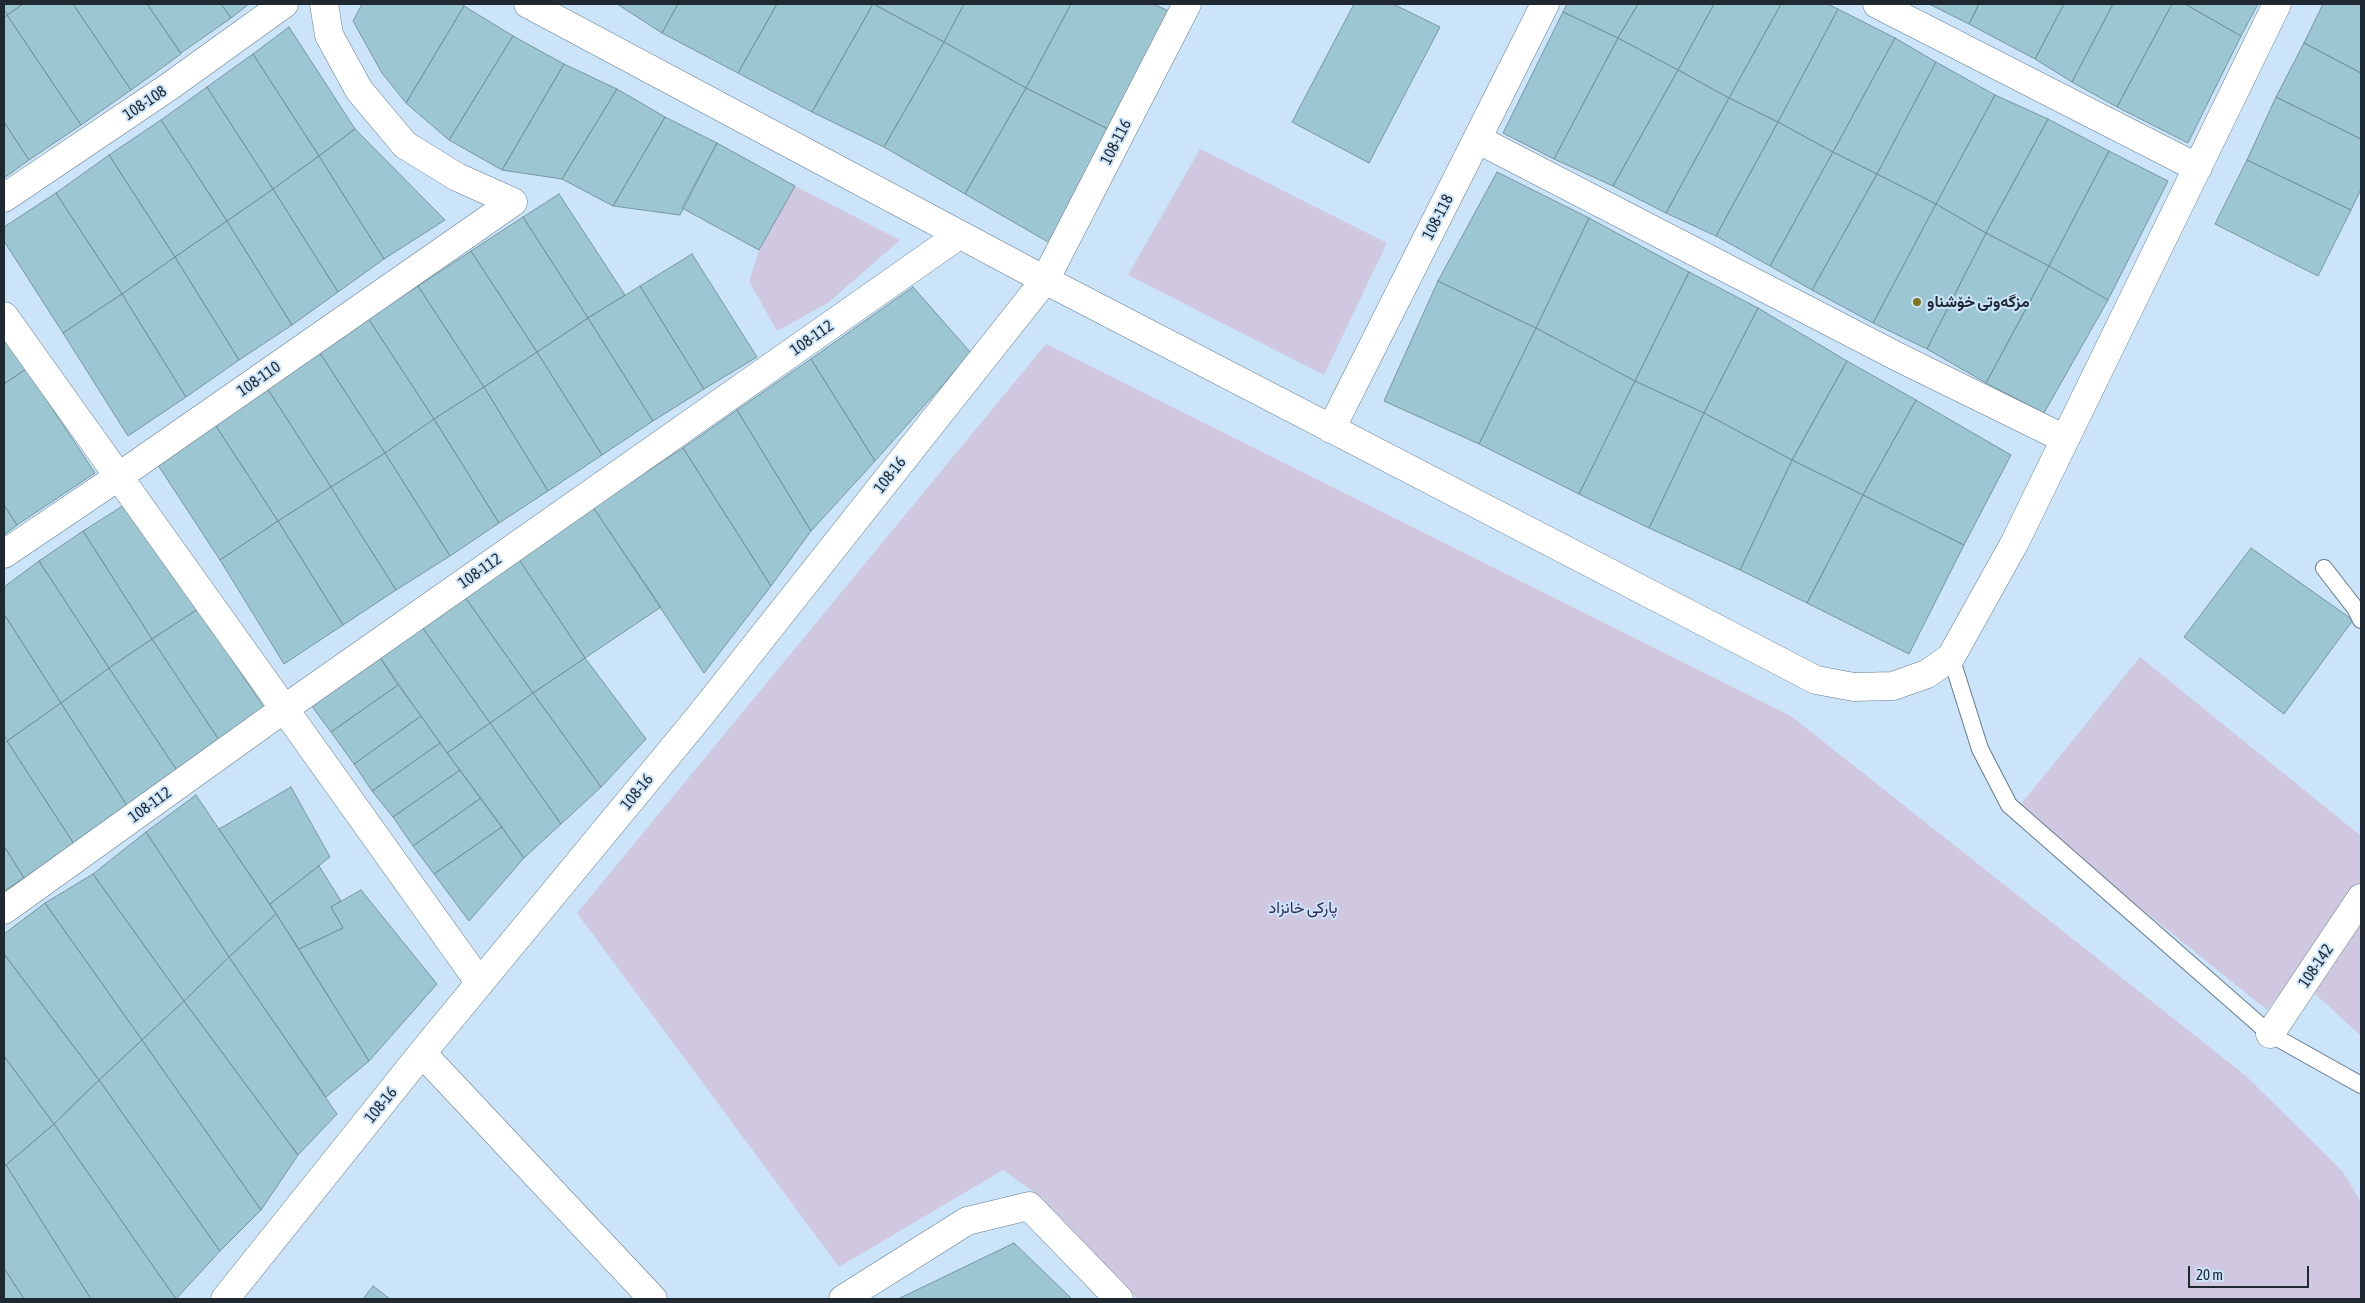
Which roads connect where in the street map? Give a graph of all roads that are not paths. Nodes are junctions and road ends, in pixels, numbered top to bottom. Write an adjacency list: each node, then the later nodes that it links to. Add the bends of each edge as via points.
1 (284, 4): 10 (street, 108-108)
2 (324, 4): 16 (street, 108-110, via 329,34 359,90 405,145 457,177 514,202)
3 (528, 4): 11 (street)
4 (1187, 4): 12 (street, 108-116)
5 (1545, 4): 8 (street, 108-118)
6 (1876, 4): 9 (street)
7 (2277, 4): 9 (street)
8 (1477, 139): 14 (street, 108-118); 15 (street, via 1898,357)
9 (2198, 168): 15 (street)
10 (4, 198)
11 (959, 235): 12 (street); 21 (street, 108-112)
12 (1045, 280): 14 (street); 24 (street, 108-16, via 699,717)
13 (4, 316): 16 (street)
14 (1331, 429): 20 (street, via 1816,680 1854,687 1893,686 1927,674)
15 (2065, 439): 20 (street, via 2015,542)
16 (118, 477): 17 (street, 108-110); 21 (street)
17 (4, 554)
18 (2324, 568): 19 (lane)
19 (2361, 620)
20 (1951, 657): 25 (lane, via 1980,749 2009,805)
21 (284, 709): 23 (street, 108-112); 24 (street)
22 (2361, 898): 25 (street, 108-142)
23 (4, 910)
24 (480, 983): 26 (street, 108-16)
25 (2270, 1034): 27 (lane)
26 (422, 1053): 28 (street, 108-16); 29 (street)
27 (2361, 1085)
28 (225, 1299)
29 (653, 1299)
30 (843, 1299): 31 (street, via 967,1221 1029,1206)
31 (1119, 1299)

